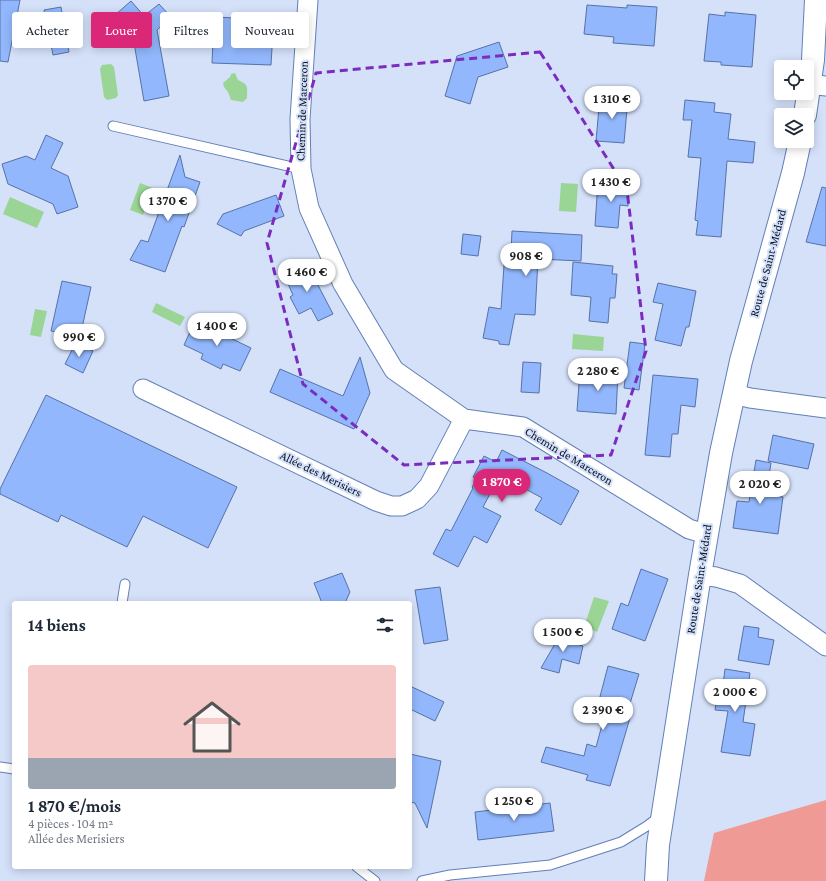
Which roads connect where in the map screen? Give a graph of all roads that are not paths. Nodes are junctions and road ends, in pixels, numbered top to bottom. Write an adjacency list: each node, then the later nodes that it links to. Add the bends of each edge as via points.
1 (308, 0): 7 (street, Chemin de Marceron, via 300,119)
2 (816, 0): 3 (street, via 813,60)
3 (818, 85): 4 (street)
4 (808, 108)
5 (113, 126): 7 (lane)
6 (798, 148): 9 (street, Route de Saint-Médard)
7 (301, 169): 11 (street, Chemin de Marceron, via 309,208 343,284 394,370)
8 (143, 389): 11 (street, Allée des Merisiers, via 391,506 402,506 417,499 429,486)
9 (734, 394): 10 (street); 12 (street, Route de Saint-Médard)
10 (826, 408)
11 (464, 418): 12 (street, Chemin de Marceron, via 523,428 688,529)
12 (706, 534): 13 (street, Route de Saint-Médard)
13 (700, 575): 16 (street, via 716,576 740,584); 19 (street, Route de Saint-Médard)
14 (125, 584): 15 (lane)
15 (122, 601)
16 (826, 646)
17 (0, 767): 18 (lane)
18 (12, 769)
19 (663, 814): 22 (lane, via 621,842 550,865 450,875); 23 (street, Route de Saint-Médard)
20 (360, 869): 21 (lane)
21 (375, 881)
22 (422, 881)
23 (656, 881)

